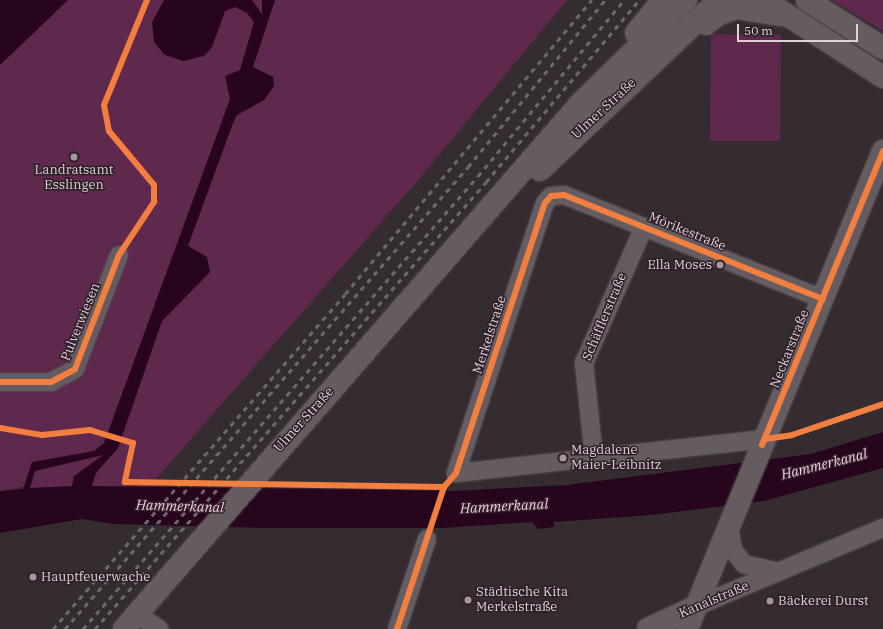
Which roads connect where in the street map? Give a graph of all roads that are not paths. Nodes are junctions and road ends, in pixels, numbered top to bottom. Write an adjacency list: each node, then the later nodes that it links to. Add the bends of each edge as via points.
1 (663, 0): 10 (main road)
2 (686, 0): 10 (main road, Ulmer Straße)
3 (719, 0): 7 (main road, Ulmer Straße)
4 (764, 0): 6 (main road)
5 (807, 0): 8 (main road)
6 (794, 20): 7 (main road, via 764,10 736,8 719,14 688,38); 9 (main road)
7 (675, 43): 13 (main road, Ulmer Straße, via 513,195)
8 (883, 48)
9 (883, 77)
10 (581, 103): 13 (main road, Ulmer Straße)
11 (882, 156): 16 (street, Neckarstraße)
12 (545, 203): 14 (street, Mörikestraße, via 551,196 560,194); 19 (street, Merkelstraße, via 456,473)
13 (486, 213): 25 (main road, Ulmer Straße, via 254,476)
14 (644, 227): 16 (street, Mörikestraße); 19 (street, Schäfflerstraße, via 584,363 582,375)
15 (119, 255): 17 (street, Pulverwiesen, via 75,369 51,382)
16 (823, 299): 18 (street, Neckarstraße)
17 (0, 382)
18 (764, 442): 19 (street); 20 (street, Neckarstraße)
19 (594, 458)
20 (732, 518): 23 (street, Kanalstraße, via 733,550 744,564 764,572); 24 (street, Neckarstraße)
21 (883, 528): 23 (street, Kanalstraße)
22 (427, 539): 27 (street)
23 (781, 572): 24 (street, Kanalstraße)
24 (697, 606): 28 (street, Kanalstraße); 29 (street, Neckarstraße)
25 (131, 622): 26 (street)
26 (159, 629)
27 (397, 629)
28 (648, 629)
29 (687, 629)

